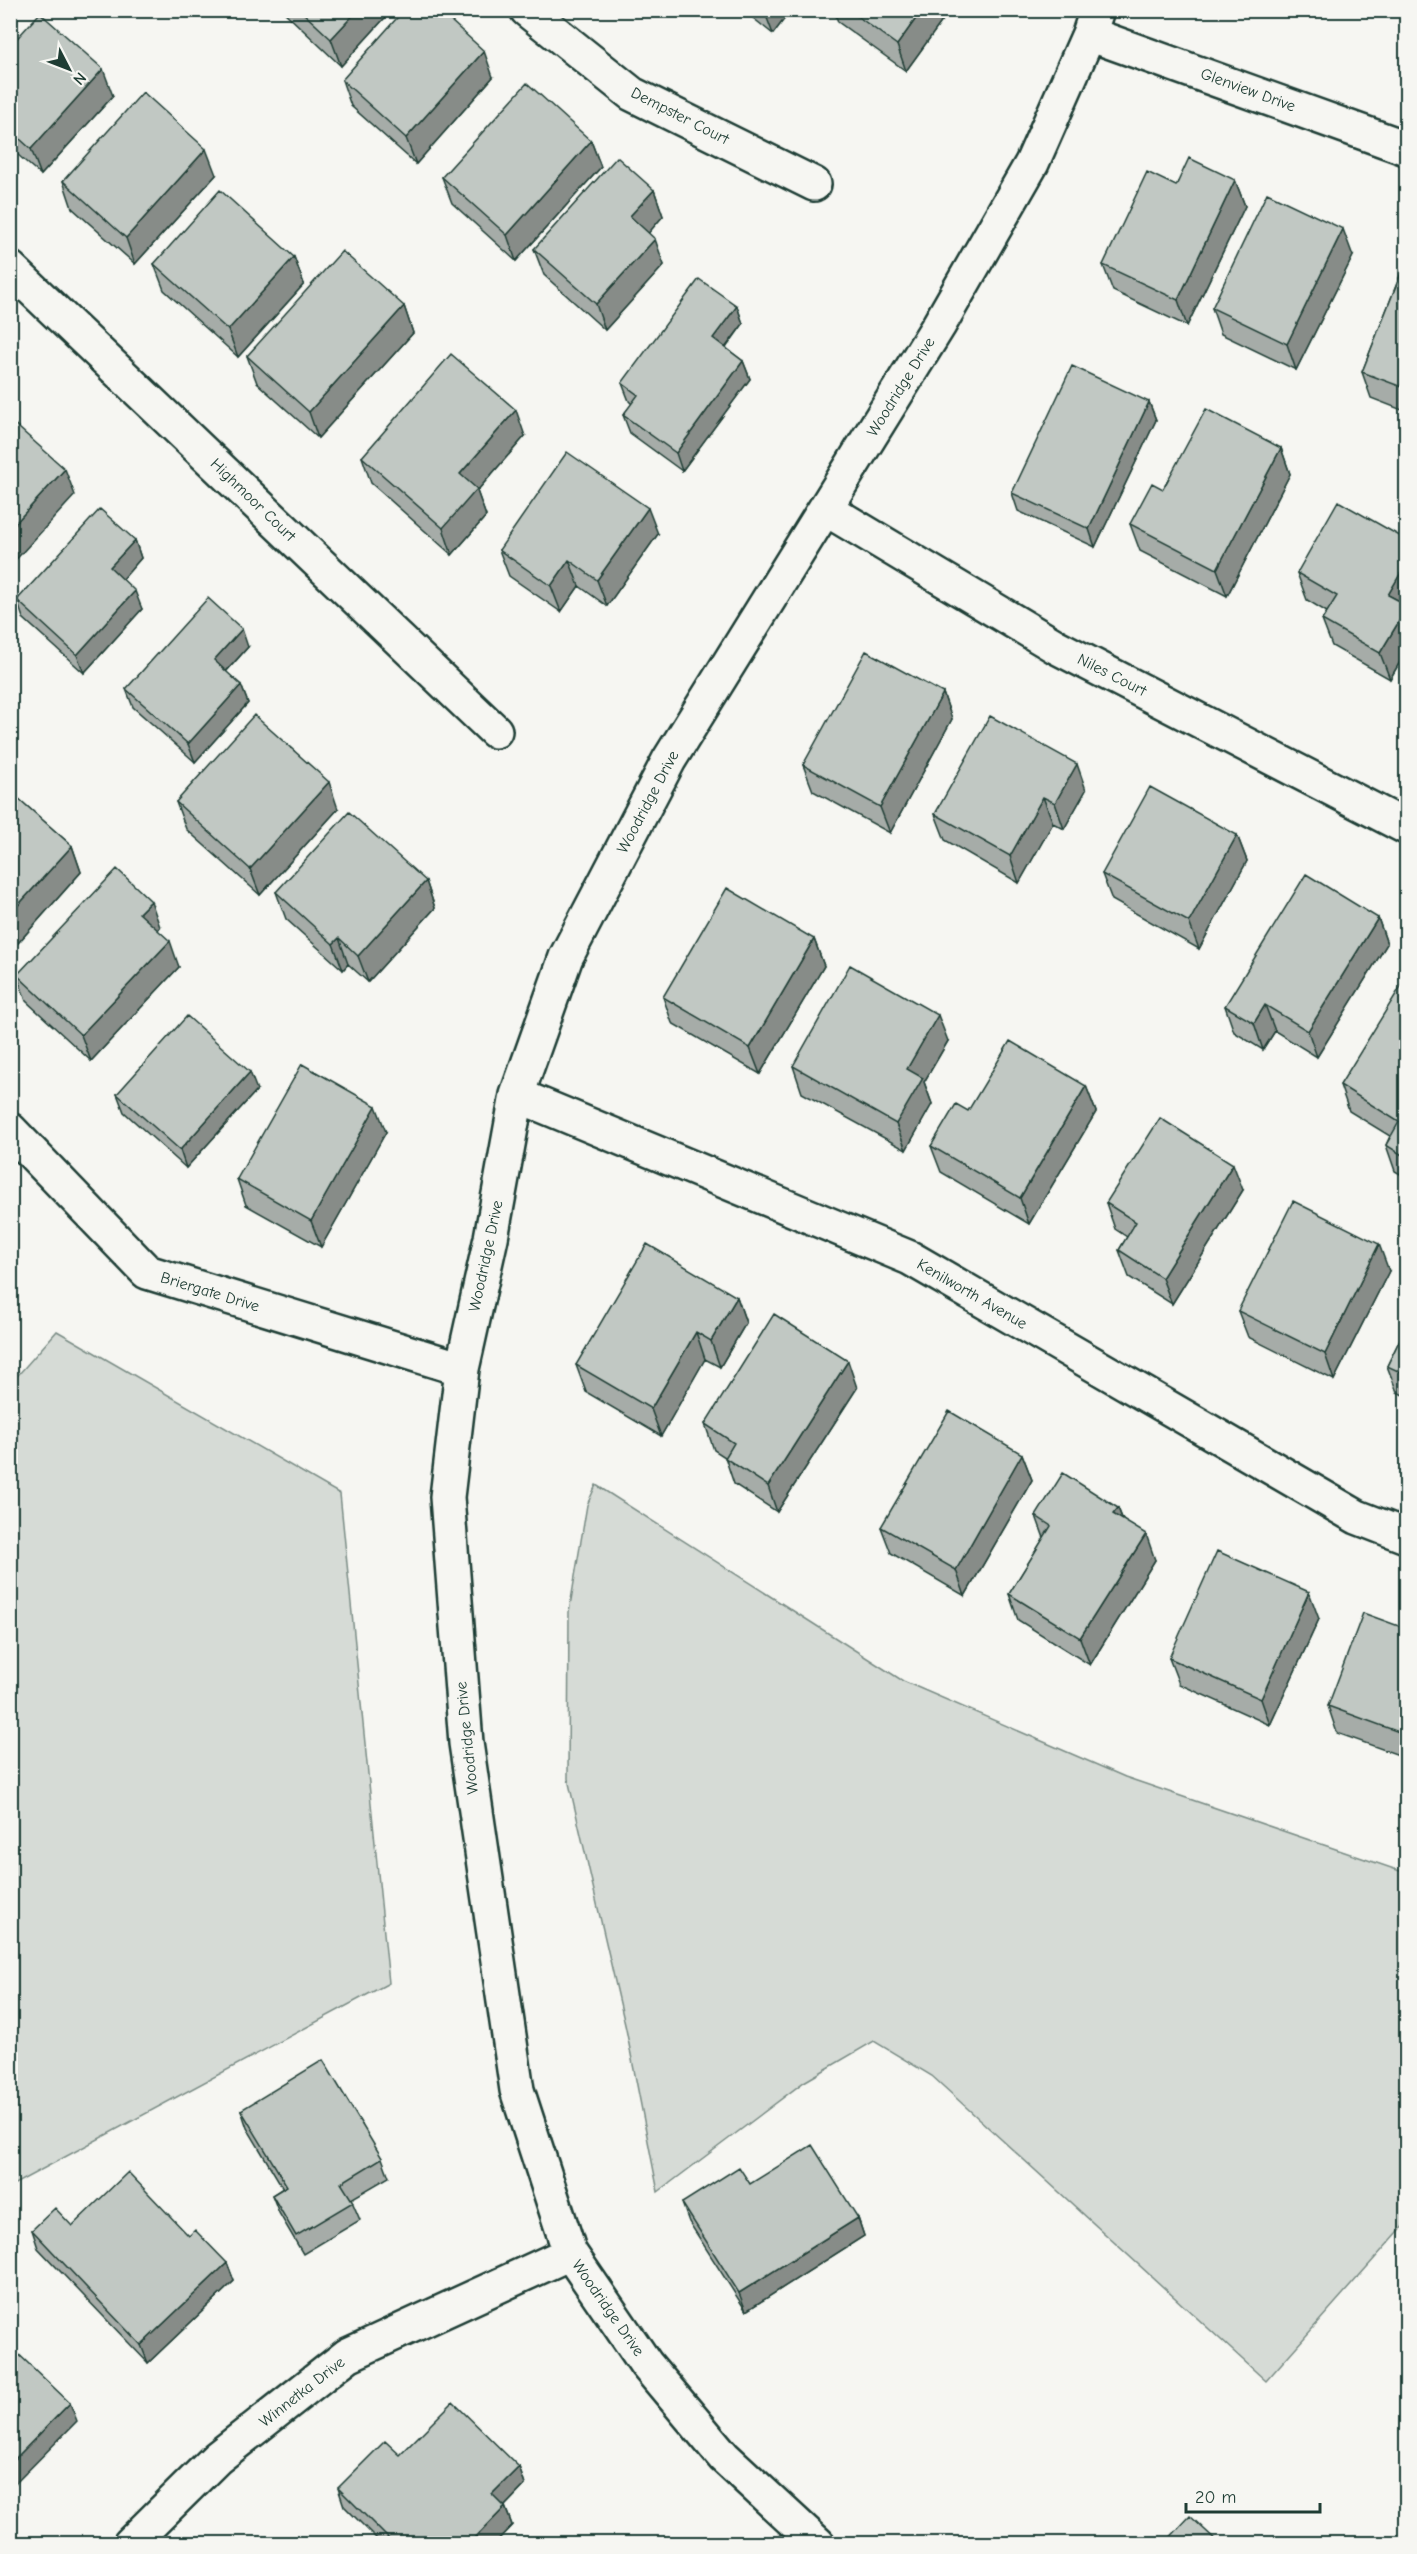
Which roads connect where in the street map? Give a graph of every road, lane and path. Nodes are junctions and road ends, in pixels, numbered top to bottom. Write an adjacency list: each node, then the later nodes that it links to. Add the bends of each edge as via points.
1 (527, 10): 4 (street, Dempster Court, via 632,94)
2 (1094, 22): 3 (street, Glenview Drive); 6 (street, Woodridge Drive, via 1032,163)
3 (1407, 148)
4 (814, 184)
5 (10, 268): 7 (street, Highmoor Court)
6 (826, 509): 8 (street, Niles Court, via 1055,646); 9 (street, Woodridge Drive, via 664,771 566,957)
7 (495, 731)
8 (1407, 827)
9 (517, 1095): 11 (street, Woodridge Drive); 12 (street, Kenilworth Avenue, via 910,1258 1357,1517)
10 (10, 1130): 11 (street, Briergate Drive, via 147,1272)
11 (462, 1369): 13 (street, Woodridge Drive, via 447,1497 466,1743 517,2090)
12 (1407, 1536)
13 (570, 2253): 14 (street, Winnetka Drive, via 348,2355 218,2458); 15 (street, Woodridge Drive, via 646,2364 724,2457)
14 (130, 2544)
15 (818, 2544)

